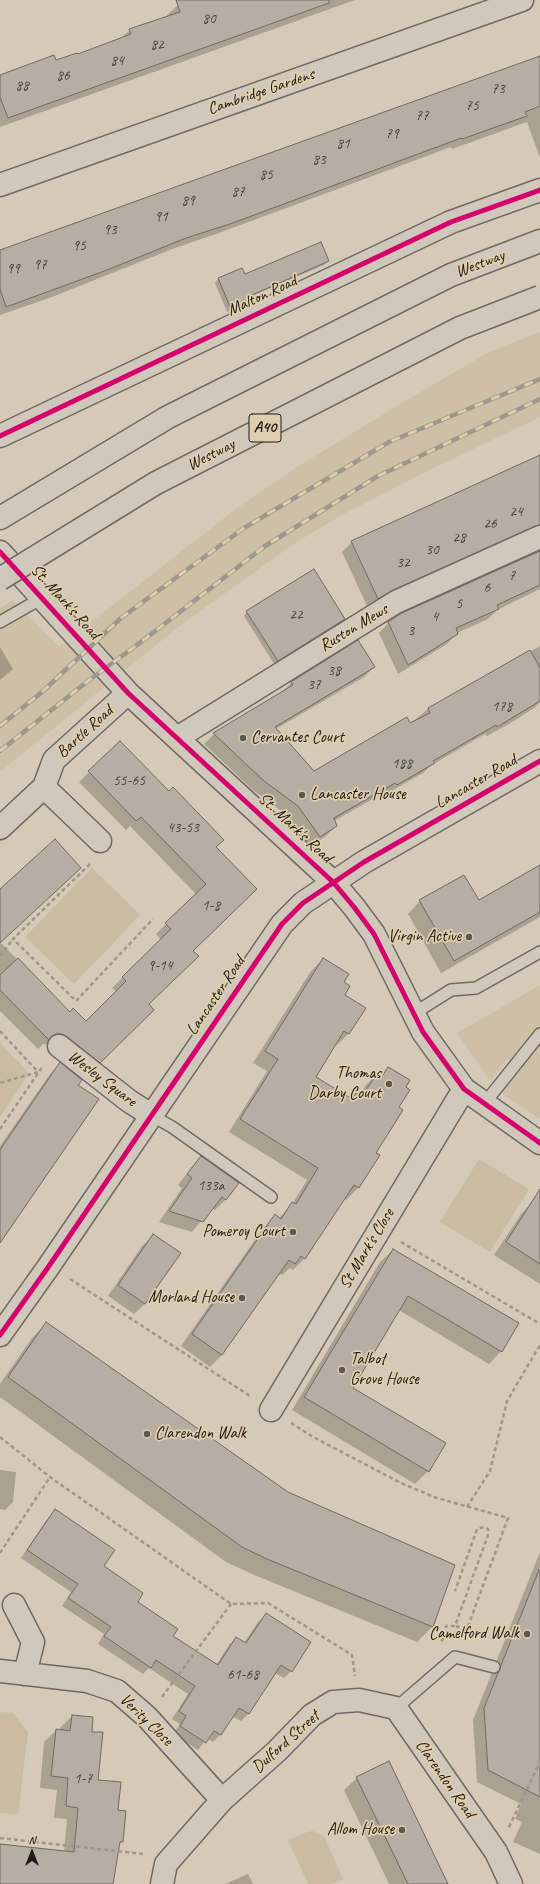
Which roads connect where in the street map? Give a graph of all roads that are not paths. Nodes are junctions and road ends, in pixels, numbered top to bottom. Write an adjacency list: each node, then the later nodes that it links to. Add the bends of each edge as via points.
1 (522, 0): 2 (main road, Cambridge Gardens)
2 (0, 184)
3 (540, 190): 6 (main road, Malton Road, via 451,222)
4 (540, 241): 7 (main road, Westway, via 451,275 168,417)
5 (540, 297): 10 (main road, Westway / A40, bridge, via 460,328 156,483)
6 (0, 436)
7 (0, 518)
8 (540, 537): 14 (main road, Ruston Mews, via 396,602)
9 (0, 552): 11 (main road, St. Mark's Road)
10 (0, 579)
11 (42, 598): 12 (lane); 13 (main road, St. Mark's Road)
12 (0, 622)
13 (128, 693): 14 (main road, St. Mark's Road); 16 (main road, Bartle Road, via 54,760)
14 (177, 738): 19 (main road, St. Mark's Road)
15 (540, 761): 19 (main road, Lancaster Road)
16 (44, 787): 17 (main road, Bartle Road); 18 (main road)
17 (0, 828)
18 (100, 842)
19 (333, 882): 21 (main road, St. Mark's Road, via 374,934); 26 (main road, Lancaster Road, via 303,903 282,924)
20 (540, 952): 21 (lane, via 476,988 451,990)
21 (413, 1014): 24 (main road, St. Mark's Road)
22 (540, 1034): 25 (lane)
23 (59, 1046): 26 (main road, Wesley Square)
24 (464, 1089): 25 (main road, St. Mark's Road); 30 (main road, St Mark's Close)
25 (484, 1104): 27 (main road, St. Mark's Road)
26 (151, 1115): 28 (lane); 29 (main road, Lancaster Road)
27 (540, 1143)
28 (271, 1197)
29 (0, 1335)
30 (271, 1410)
31 (14, 1605): 34 (main road, via 33,1642)
32 (494, 1667): 35 (lane, via 454,1657)
33 (0, 1671): 34 (main road, Verity Close)
34 (25, 1674): 36 (main road, Verity Close, via 87,1681 116,1691 147,1717)
35 (396, 1708): 36 (main road, Dulford Street, via 359,1700 333,1702 312,1715); 38 (main road, Clarendon Road, via 496,1852)
36 (222, 1800): 37 (main road, Dulford Street, via 166,1864)
37 (162, 1884)
38 (511, 1884)

